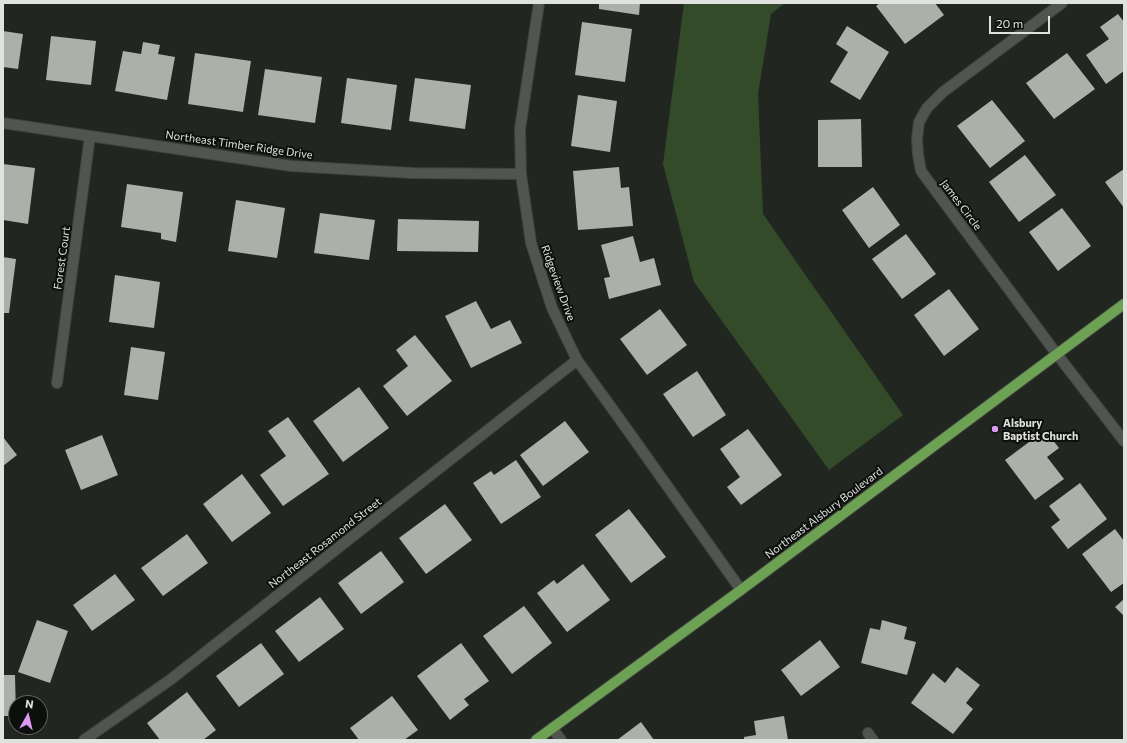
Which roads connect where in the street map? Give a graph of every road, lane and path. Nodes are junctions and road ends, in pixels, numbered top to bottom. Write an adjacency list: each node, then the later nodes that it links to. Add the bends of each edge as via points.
1 (539, 3): 5 (street, Ridgeview Drive, via 520,129)
2 (1062, 3): 7 (street, James Circle, via 943,92 927,108 919,122 917,139 921,172)
3 (3, 123): 4 (street, Northeast Timber Ridge Drive)
4 (90, 136): 5 (street, Northeast Timber Ridge Drive, via 291,166 412,173); 9 (street, Forest Court)
5 (521, 174): 8 (street, Ridgeview Drive, via 531,243 552,308)
6 (1124, 304): 7 (main road, Northeast Alsbury Boulevard)
7 (1056, 353): 10 (street, James Circle); 11 (main road, Northeast Alsbury Boulevard)
8 (577, 360): 11 (street, Ridgeview Drive); 13 (street, Northeast Rosamond Street, via 170,680)
9 (57, 384)
10 (1124, 441)
11 (741, 590): 12 (main road, Northeast Alsbury Boulevard)
12 (552, 728): 14 (main road, Northeast Alsbury Boulevard); 15 (street)
13 (84, 740)
14 (536, 740)
15 (561, 740)

